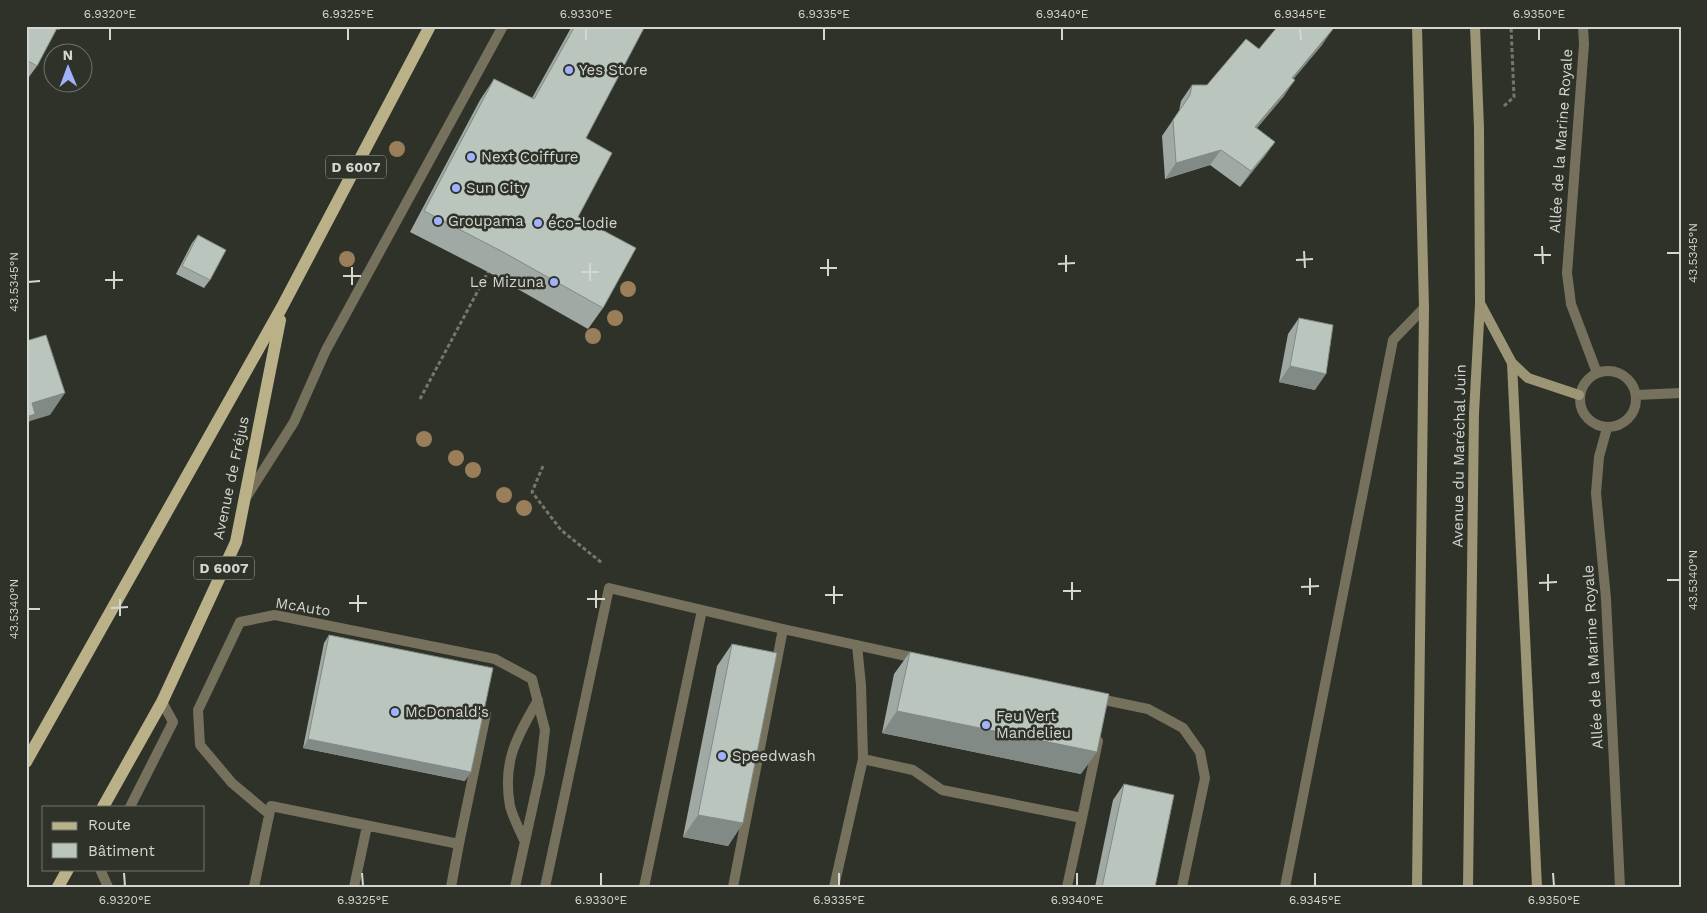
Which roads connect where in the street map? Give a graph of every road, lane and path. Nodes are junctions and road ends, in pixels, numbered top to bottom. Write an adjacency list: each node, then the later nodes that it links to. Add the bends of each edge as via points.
1 (430, 26): 10 (main road, Avenue de Fréjus / D 6007)
2 (503, 26): 20 (street, via 326,350 294,422)
3 (1417, 26): 11 (main road)
4 (1474, 26): 9 (main road, Avenue du Maréchal Juin, via 1479,128)
5 (1511, 26): 7 (path)
6 (1583, 26): 13 (street, Allée de la Marine Royale, via 1567,273 1571,304)
7 (1514, 97)
8 (488, 272): 17 (path)
9 (1480, 304): 12 (main road); 56 (main road, Avenue du Maréchal Juin, via 1474,413)
10 (282, 307): 20 (main road, Avenue de Fréjus / D 6007); 32 (main road, Avenue de Fréjus / D 6007)
11 (1424, 308): 54 (street, via 1392,340); 55 (main road)
12 (1512, 363): 15 (main road, via 1528,378); 57 (main road)
13 (1597, 373): 15 (street, via 1588,378); 16 (street, via 1614,371 1622,374)
14 (1681, 393): 16 (street)
15 (1579, 395): 18 (street, via 1582,413 1589,421)
16 (1636, 395): 18 (street, via 1629,418 1615,427)
17 (420, 398)
18 (1606, 428): 58 (street, Allée de la Marine Royale, via 1599,457 1596,493 1606,599)
19 (543, 466): 21 (path, via 532,492 561,530 603,564)
20 (244, 501): 28 (main road, Avenue de Fréjus / D 6007, via 236,542)
21 (610, 588): 22 (street); 48 (street)
22 (702, 610): 23 (street); 49 (street)
23 (783, 629): 24 (street); 50 (street)
24 (857, 645): 25 (street); 31 (street)
25 (934, 662)
26 (1088, 696): 53 (street, via 1106,705 1148,709 1183,728 1200,752 1205,778)
27 (538, 700): 35 (street, McAuto, via 532,679 495,659 275,614 240,622 198,710 200,745 232,783); 38 (street, McAuto, via 545,730 540,773); 38 (street, via 517,737 507,768 510,807)
28 (162, 702): 33 (main road, Avenue de Fréjus / D 6007); 34 (street, via 173,722)
29 (486, 714): 39 (street)
30 (1101, 727): 36 (street)
31 (863, 759): 36 (street, via 913,770 942,790); 51 (street)
32 (26, 762)
33 (105, 806)
34 (131, 806)
35 (269, 814): 37 (street, via 271,806); 44 (street)
36 (1082, 818): 52 (street)
37 (367, 826): 39 (street); 45 (street)
38 (525, 842): 47 (street, McAuto)
39 (459, 844): 46 (street)
40 (67, 870): 42 (main road)
41 (100, 870): 43 (street)
42 (58, 887)
43 (108, 887)
44 (254, 887)
45 (354, 887)
46 (450, 887)
47 (515, 887)
48 (545, 887)
49 (644, 887)
50 (733, 887)
51 (834, 887)
52 (1067, 887)
53 (1182, 887)
54 (1285, 887)
55 (1417, 887)
56 (1468, 887)
57 (1537, 887)
58 (1620, 887)

